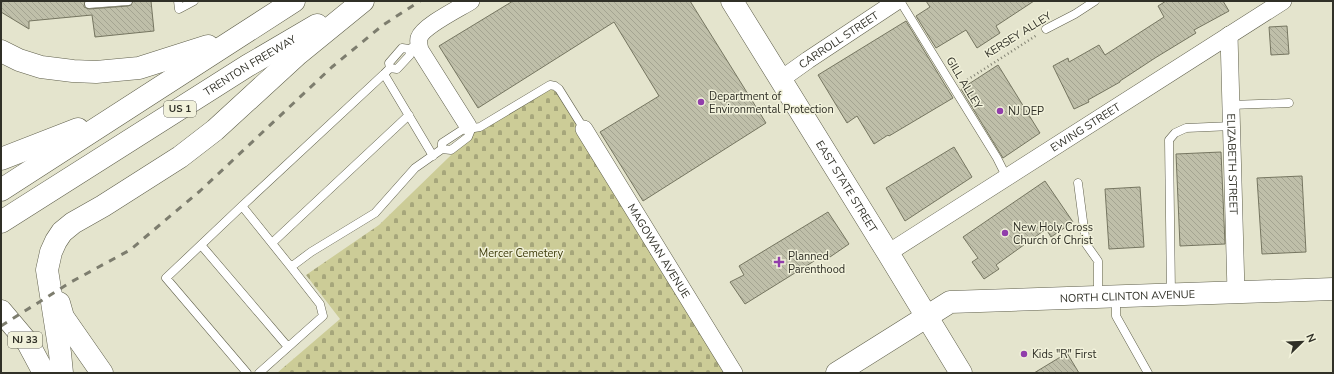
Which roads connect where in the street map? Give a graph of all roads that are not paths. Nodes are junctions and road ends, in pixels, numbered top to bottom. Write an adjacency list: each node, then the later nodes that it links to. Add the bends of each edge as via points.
1 (128, 1): 13 (lane)
2 (178, 1): 3 (lane, via 179,9)
3 (194, 1)
4 (294, 1): 15 (main road, US 1)
5 (358, 1): 34 (main road, TRENTON FREEWAY / US 1, via 247,66)
6 (363, 1): 39 (main road, via 298,54 215,130 180,158 62,232 51,252)
7 (471, 1): 17 (street, via 425,29)
8 (732, 1): 20 (main road, EAST STATE STREET)
9 (897, 1): 20 (street, CARROLL STREET)
10 (900, 1): 30 (lane, GILL ALLEY)
11 (1095, 1): 14 (lane, KERSEY ALLEY)
12 (1283, 1): 16 (street, EWING STREET)
13 (89, 4)
14 (1046, 29)
15 (243, 33): 18 (main road, via 139,68 111,71 73,72 41,67); 23 (main road, US 1)
16 (1229, 35): 22 (street, ELIZABETH STREET); 30 (street, EWING STREET)
17 (415, 44): 19 (lane, via 410,55 397,69); 26 (street)
18 (1, 51)
19 (387, 71): 24 (lane); 33 (lane)
20 (780, 80): 37 (main road, EAST STATE STREET)
21 (1289, 103): 22 (lane)
22 (1231, 105): 25 (street, ELIZABETH STREET)
23 (118, 114): 29 (main road); 32 (main road, US 1)
24 (408, 115): 28 (lane); 35 (lane)
25 (1232, 126): 41 (street, ELIZABETH STREET); 42 (lane, via 1186,128 1175,133 1169,140)
26 (470, 127): 27 (lane, via 480,127 550,85 559,89); 28 (lane, via 442,143 442,149)
27 (584, 129): 52 (street, MAGOWAN AVENUE)
28 (433, 156): 38 (lane, via 415,168 375,213)
29 (1, 159)
30 (1007, 178): 37 (street, EWING STREET)
31 (1078, 183): 43 (lane, via 1086,244 1098,261)
32 (1, 190)
33 (242, 206): 35 (lane); 36 (lane)
34 (3, 221)
35 (272, 243): 38 (lane)
36 (201, 244): 46 (lane); 50 (lane, via 166,278)
37 (888, 253): 45 (main road, EAST STATE STREET)
38 (291, 267): 46 (lane, via 320,304 323,316)
39 (48, 275): 48 (main road); 49 (main road, via 64,317)
40 (1333, 289): 41 (main road, NORTH CLINTON AVENUE)
41 (1236, 292): 42 (main road, NORTH CLINTON AVENUE)
42 (1171, 294): 43 (main road, NORTH CLINTON AVENUE)
43 (1107, 296): 45 (main road, NORTH CLINTON AVENUE, via 950,302); 55 (lane)
44 (1, 311): 47 (main road, NJ 33, via 28,343)
45 (926, 317): 53 (main road, NORTH CLINTON AVENUE); 54 (main road, EAST STATE STREET)
46 (288, 347): 51 (lane)
47 (44, 373)
48 (62, 373)
49 (102, 373)
50 (247, 373)
51 (259, 373)
52 (734, 373)
53 (837, 373)
54 (961, 373)
55 (1148, 373)

